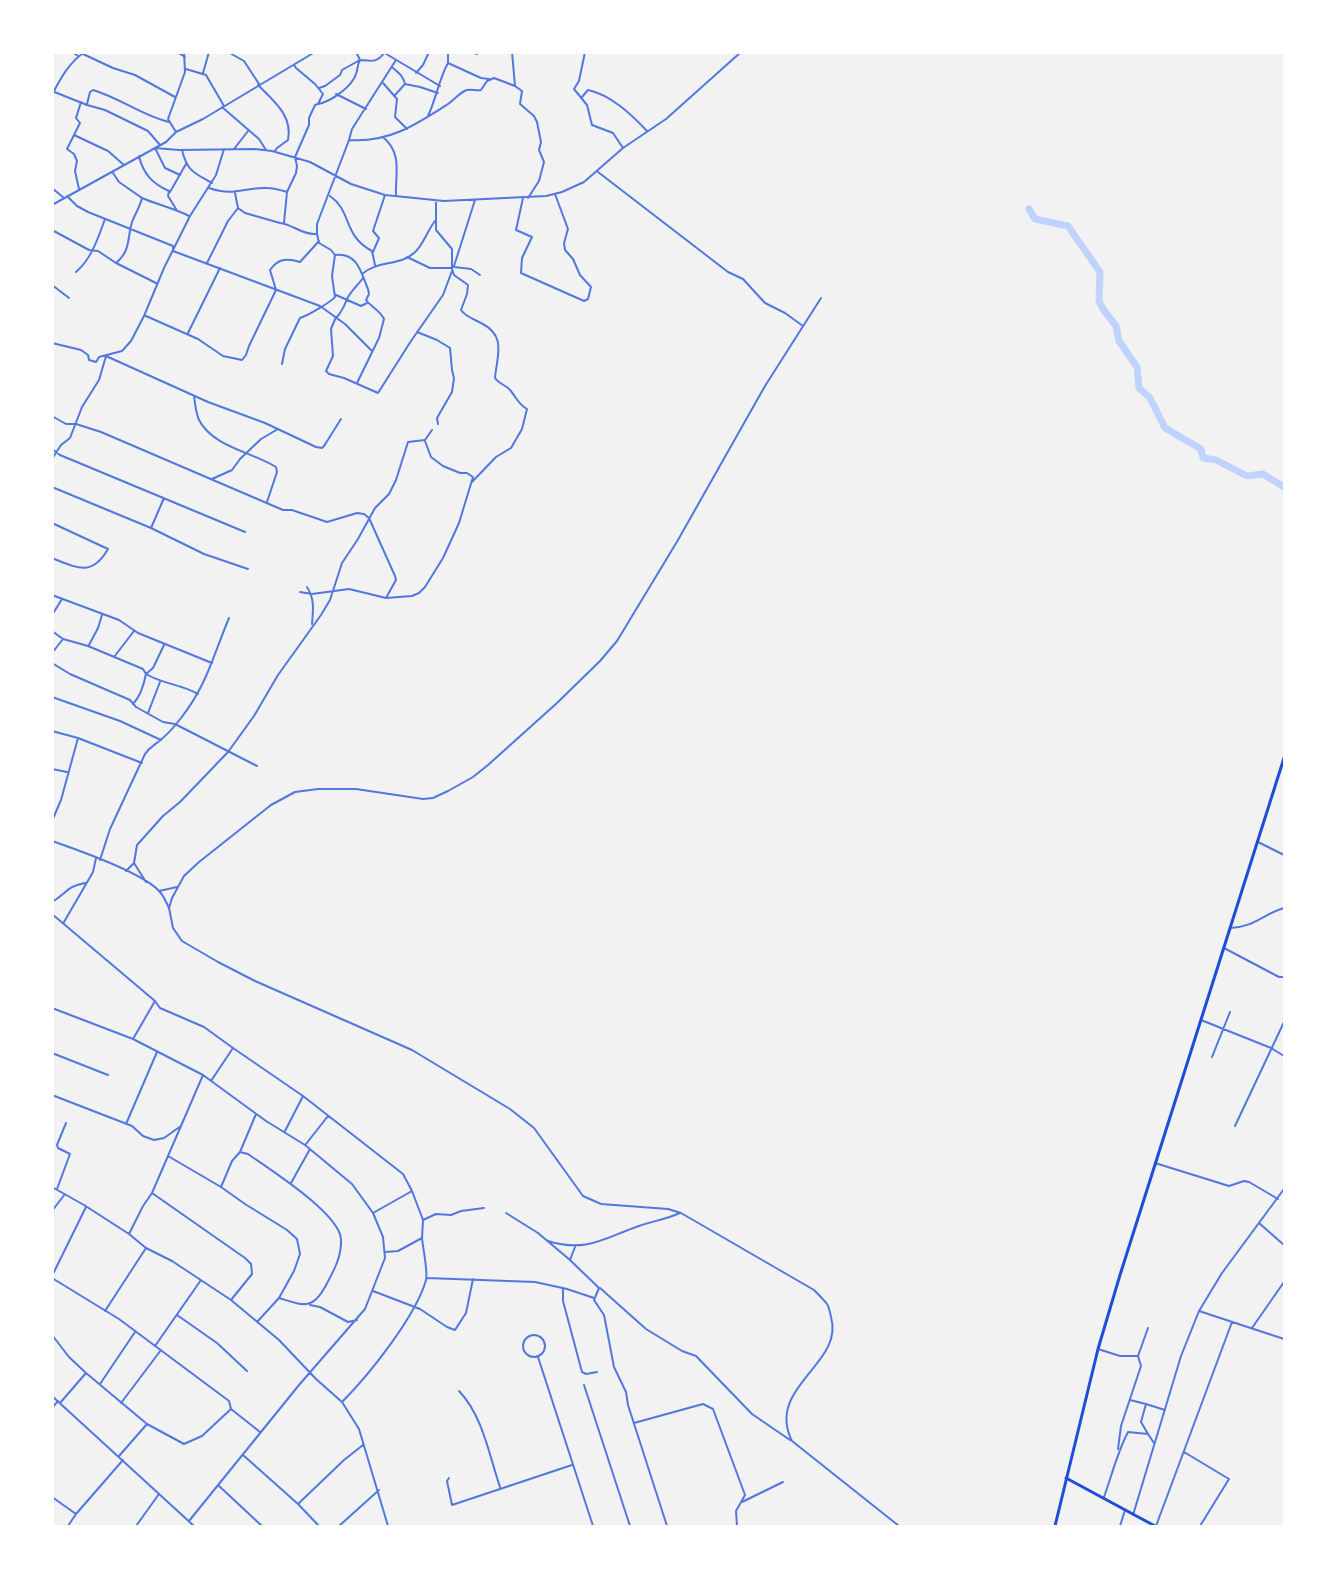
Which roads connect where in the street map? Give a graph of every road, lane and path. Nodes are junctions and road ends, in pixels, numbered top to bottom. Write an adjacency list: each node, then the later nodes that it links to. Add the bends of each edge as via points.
1 (72, 52): 19 (street)
2 (177, 52): 20 (street)
3 (184, 52): 20 (street)
4 (209, 52): 28 (street)
5 (228, 52): 21 (street)
6 (315, 52): 25 (street)
7 (356, 52): 23 (street)
8 (395, 52): 22 (street)
9 (429, 52): 29 (street)
10 (448, 52): 24 (street)
11 (472, 52): 12 (street)
12 (479, 52)
13 (512, 52): 35 (street)
14 (585, 52): 42 (street, via 574,89)
15 (741, 52): 52 (street, via 666,119)
16 (84, 53): 19 (street); 41 (street)
17 (245, 53): 21 (street)
18 (383, 53): 22 (street); 23 (street, via 375,61)
19 (78, 56): 37 (street)
20 (185, 57): 27 (street)
21 (241, 59): 33 (street)
22 (394, 59): 26 (street); 29 (street)
23 (360, 60): 36 (street); 39 (street, via 352,83)
24 (448, 63): 30 (street); 34 (street)
25 (294, 65): 33 (street); 36 (street)
26 (392, 67): 31 (street); 32 (street)
27 (185, 69): 28 (street); 41 (street)
28 (203, 73): 46 (street)
29 (416, 73): 34 (street)
30 (492, 80): 35 (street); 48 (street, via 481,90 462,92)
31 (382, 83): 40 (street); 47 (street)
32 (405, 84): 38 (street); 40 (street)
33 (259, 85): 46 (street); 64 (street, via 282,110 290,130 288,140)
34 (440, 86): 38 (street)
35 (515, 86): 87 (street, via 522,91 520,104 537,122 544,162 539,182)
36 (319, 87): 44 (street, via 323,94)
37 (53, 93): 43 (street)
38 (438, 93): 48 (street)
39 (336, 94): 44 (street, via 326,103); 47 (street)
40 (395, 95): 50 (street, via 395,117)
41 (175, 97): 49 (street)
42 (582, 97): 52 (street, via 588,90 609,99); 59 (street, via 592,125 613,133)
43 (81, 102): 45 (street); 54 (street, via 75,118 80,123)
44 (318, 104): 66 (street, via 312,109)
45 (87, 105): 49 (street, via 93,90); 57 (street, via 148,131)
46 (223, 107): 51 (street); 53 (street)
47 (366, 109): 56 (street, via 352,129)
48 (428, 116): 50 (street)
49 (169, 122): 53 (street)
50 (408, 129): 55 (street)
51 (248, 130): 61 (street); 63 (street)
52 (647, 131): 59 (street)
53 (176, 132): 57 (street)
54 (74, 135): 68 (street, via 108,151); 76 (street, via 67,149 77,161)
55 (383, 137): 56 (street); 83 (street, via 391,146 398,167)
56 (350, 140): 72 (street)
57 (160, 145): 58 (street)
58 (155, 148): 62 (street); 65 (street); 71 (street, via 165,168)
59 (623, 148): 69 (street)
60 (224, 149): 61 (street); 62 (street); 73 (street)
61 (234, 149): 63 (street)
62 (182, 150): 67 (street)
63 (266, 150): 64 (street)
64 (275, 152): 66 (street)
65 (139, 156): 68 (street); 77 (street, via 143,171)
66 (295, 157): 72 (street); 78 (street, via 296,173)
67 (186, 164): 71 (street); 73 (street)
68 (124, 165): 70 (street)
69 (598, 172): 80 (street, via 580,185); 126 (street, via 728,272 743,279 765,303)
70 (113, 173): 76 (street); 85 (street)
71 (180, 175): 77 (street)
72 (335, 176): 81 (street); 82 (street)
73 (212, 183): 74 (street)
74 (209, 188): 79 (street); 93 (street)
75 (52, 189): 84 (street)
76 (79, 189): 84 (street)
77 (170, 192): 92 (street, via 168,196)
78 (287, 192): 79 (street, via 261,188); 96 (street)
79 (234, 193): 91 (street)
80 (555, 194): 86 (street, via 568,229 565,250 591,287 584,301 521,273 523,253 532,237 516,230); 87 (street)
81 (329, 195): 99 (street); 103 (street, via 340,205 350,231)
82 (385, 195): 83 (street); 103 (street, via 373,231 379,238)
83 (396, 196): 88 (street)
84 (65, 197): 90 (street); 94 (street)
85 (142, 198): 92 (street); 98 (street)
86 (523, 198): 87 (street); 89 (street)
87 (528, 198)
88 (436, 200): 89 (street); 95 (street)
89 (475, 200): 110 (street)
90 (52, 205)
91 (238, 208): 96 (street); 107 (street)
92 (176, 209): 93 (street)
93 (190, 216): 102 (street)
94 (105, 219): 98 (street); 101 (street)
95 (436, 221): 105 (street, via 416,252); 110 (street, via 436,230 452,249)
96 (284, 223): 99 (street)
97 (52, 230): 101 (street, via 88,250)
98 (130, 230): 102 (street, via 172,246); 106 (street, via 130,241)
99 (317, 234): 100 (street)
100 (319, 241): 104 (street); 117 (street, via 300,262 288,258 272,266)
101 (93, 249): 106 (street); 111 (street)
102 (173, 251): 107 (street); 115 (street)
103 (372, 253): 108 (street)
104 (335, 255): 112 (street, via 354,259); 118 (street, via 332,276)
105 (407, 257): 108 (street); 110 (street, via 430,268)
106 (116, 263): 115 (street)
107 (207, 263): 109 (street)
108 (375, 265): 112 (street)
109 (220, 268): 117 (street); 128 (street)
110 (453, 268): 113 (street, via 471,269); 127 (street, via 443,295); 147 (street, via 455,277 468,285 461,310 488,327 498,340 496,381 527,409 511,448 496,457)
111 (76, 272)
112 (362, 274): 114 (street)
113 (480, 275)
114 (363, 279): 121 (street); 122 (street, via 369,294)
115 (156, 284): 124 (street)
116 (52, 285): 119 (street)
117 (276, 290): 123 (street); 128 (street, via 242,360 223,356)
118 (336, 295): 121 (street); 123 (street, via 331,303)
119 (69, 298)
120 (822, 298): 126 (street)
121 (347, 299): 122 (street, via 361,306); 125 (street)
122 (367, 303): 130 (street, via 384,319)
123 (320, 306): 125 (street); 132 (street, via 300,318)
124 (144, 315): 128 (street); 131 (street, via 122,351)
125 (336, 317): 130 (street); 133 (street, via 332,329 333,356 326,371)
126 (803, 326): 203 (street, via 617,640 600,662 545,714 473,777 434,798 423,800 356,789 295,792 272,805 199,862)
127 (417, 332): 133 (street, via 378,393); 138 (street, via 450,348 452,355 452,392 437,418)
128 (188, 334)
129 (52, 343): 131 (street, via 81,350 96,362)
130 (372, 351): 133 (street)
131 (106, 356): 134 (street); 137 (street, via 99,380)
132 (282, 364)
133 (357, 384)
134 (194, 395): 139 (street); 144 (street, via 198,417 210,434)
135 (52, 416): 137 (street, via 66,424)
136 (340, 419): 139 (street, via 322,448)
137 (76, 424): 143 (street); 146 (street)
138 (438, 424)
139 (279, 429): 144 (street)
140 (432, 430): 141 (street)
141 (425, 440): 147 (street, via 431,457 451,470 473,477); 151 (street, via 408,442 396,480)
142 (52, 450): 143 (street)
143 (57, 453): 145 (street); 149 (street)
144 (246, 453): 146 (street, via 232,470); 150 (street, via 277,469)
145 (52, 459)
146 (212, 479): 150 (street)
147 (471, 483): 162 (street, via 459,523 425,587 412,596)
148 (52, 487): 153 (street)
149 (164, 498): 153 (street); 154 (street)
150 (267, 502): 151 (street, via 327,522 357,513)
151 (369, 519): 159 (street, via 342,562); 162 (street, via 396,578)
152 (52, 523): 155 (street, via 108,549 99,563 88,568)
153 (151, 528): 156 (street, via 204,554)
154 (245, 532)
155 (52, 558)
156 (248, 569)
157 (307, 587): 160 (street)
158 (300, 592): 160 (street)
159 (333, 593): 160 (street); 162 (street, via 349,589); 167 (street)
160 (312, 594): 167 (street)
161 (52, 595): 163 (street)
162 (386, 598)
163 (62, 599): 164 (street); 165 (street)
164 (52, 615)
165 (102, 615): 168 (street, via 119,620); 172 (street)
166 (229, 618): 176 (street)
167 (311, 627): 187 (street)
168 (134, 631): 171 (street); 174 (street)
169 (52, 632): 170 (street)
170 (63, 639): 172 (street); 173 (street)
171 (165, 645): 176 (street); 177 (street)
172 (88, 646): 174 (street)
173 (52, 653)
174 (114, 657): 177 (street, via 143,669)
175 (52, 663): 181 (street)
176 (212, 663): 179 (street)
177 (146, 674): 178 (street); 181 (street)
178 (160, 682): 179 (street); 182 (street)
179 (198, 694): 183 (street)
180 (52, 697): 186 (street, via 120,720)
181 (133, 704): 182 (street)
182 (148, 713): 183 (street)
183 (175, 724): 186 (street); 187 (street)
184 (52, 731): 185 (street)
185 (78, 738): 189 (street); 192 (street)
186 (161, 740): 189 (street, via 148,750)
187 (228, 752): 190 (street); 199 (street, via 137,844)
188 (1284, 758): 195 (main road)
189 (142, 763): 198 (street, via 110,829)
190 (257, 766)
191 (52, 769): 192 (street)
192 (68, 773): 193 (street)
193 (52, 821)
194 (52, 840): 197 (street)
195 (1258, 842): 196 (street); 210 (main road)
196 (1284, 854)
197 (96, 858): 198 (street); 202 (street)
198 (100, 860): 200 (street)
199 (134, 863): 200 (street); 201 (street)
200 (126, 871): 201 (street)
201 (146, 882): 204 (street)
202 (87, 883): 205 (street, via 64,891); 209 (street)
203 (178, 886): 204 (street); 206 (street)
204 (159, 891): 206 (street)
205 (52, 902)
206 (169, 908): 257 (street, via 173,928 191,946 255,981 412,1050 510,1109 534,1128 583,1196 602,1204)
207 (1284, 908): 210 (street, via 1256,923)
208 (52, 914): 209 (street)
209 (64, 922): 213 (street)
210 (1230, 928): 211 (main road)
211 (1224, 948): 212 (street); 216 (main road)
212 (1284, 978)
213 (155, 1001): 219 (street); 220 (street, via 160,1008 204,1027)
214 (52, 1008): 219 (street)
215 (1230, 1012): 218 (street)
216 (1201, 1020): 218 (street); 242 (main road)
217 (1284, 1022): 221 (street)
218 (1223, 1028): 221 (street); 225 (street)
219 (133, 1039): 222 (street)
220 (233, 1048): 228 (street); 230 (street)
221 (1271, 1048): 224 (street); 236 (street)
222 (157, 1052): 227 (street); 234 (street)
223 (52, 1053): 226 (street)
224 (1284, 1056)
225 (1212, 1057)
226 (108, 1075)
227 (203, 1076): 228 (street); 235 (street)
228 (211, 1081): 231 (street)
229 (52, 1095): 234 (street)
230 (303, 1096): 232 (street); 237 (street)
231 (256, 1114): 237 (street); 240 (street)
232 (328, 1116): 238 (street); 248 (street, via 403,1174)
233 (66, 1123): 246 (street, via 57,1145 70,1154)
234 (126, 1124): 235 (street, via 154,1140)
235 (182, 1126): 241 (street)
236 (1235, 1126)
237 (284, 1132): 238 (street)
238 (305, 1145): 239 (street)
239 (310, 1149): 243 (street); 255 (street, via 352,1184)
240 (240, 1152): 243 (street); 245 (street)
241 (168, 1156): 245 (street); 249 (street)
242 (1155, 1163): 251 (street, via 1229,1186 1249,1182); 293 (main road)
243 (291, 1184): 279 (street, via 329,1215 341,1237 333,1272 319,1298)
244 (52, 1187): 246 (street)
245 (221, 1187): 276 (street, via 297,1239 299,1258)
246 (57, 1189): 250 (street)
247 (1284, 1189): 251 (street)
248 (412, 1191): 255 (street); 258 (street)
249 (152, 1193): 260 (street); 278 (street, via 251,1264 252,1274)
250 (65, 1194): 252 (street); 254 (street)
251 (1278, 1198): 259 (street)
252 (86, 1207): 260 (street); 268 (street)
253 (484, 1208): 258 (street, via 436,1214)
254 (52, 1211)
255 (373, 1213): 266 (street)
256 (506, 1213): 262 (street)
257 (681, 1213): 264 (street); 317 (street, via 814,1290 828,1305 834,1334 789,1402 788,1432)
258 (423, 1220): 261 (street)
259 (1259, 1223): 263 (street); 282 (street)
260 (129, 1234): 265 (street)
261 (422, 1238): 266 (street, via 398,1251); 269 (street)
262 (548, 1241): 264 (street); 267 (street)
263 (1284, 1245)
264 (575, 1247): 267 (street)
265 (146, 1248): 271 (street); 281 (street)
266 (386, 1252): 275 (street)
267 (570, 1260): 274 (street)
268 (52, 1277): 281 (street)
269 (426, 1278): 270 (street); 280 (street)
270 (473, 1279): 273 (street, via 535,1282); 280 (street, via 466,1313 455,1330)
271 (201, 1280): 278 (street); 283 (street)
272 (1284, 1282): 288 (street)
273 (563, 1288): 277 (street); 298 (street, via 580,1368 586,1374)
274 (599, 1288): 277 (street); 317 (street, via 646,1329 696,1356 752,1414)
275 (373, 1291): 280 (street); 284 (street)
276 (279, 1298): 279 (street); 285 (street)
277 (594, 1298): 313 (street, via 603,1315)
278 (231, 1300): 285 (street)
279 (308, 1304): 284 (street, via 348,1322)
280 (416, 1307): 307 (street)
281 (105, 1311): 289 (street)
282 (1199, 1311): 286 (street); 312 (street)
283 (177, 1315): 292 (street); 297 (street)
284 (357, 1320): 300 (street)
285 (257, 1322): 300 (street)
286 (1232, 1322): 288 (street); 321 (street)
287 (1149, 1328): 295 (street)
288 (1252, 1328): 291 (street)
289 (135, 1332): 292 (street); 301 (street)
290 (52, 1335): 299 (street)
291 (1284, 1339)
292 (155, 1346): 294 (street)
293 (1098, 1349): 295 (street); 327 (main road)
294 (161, 1350): 308 (street); 311 (street, via 229,1401)
295 (1138, 1356): 305 (street, via 1140,1366)
296 (538, 1357): 296 (street, via 545,1342 530,1335 523,1341 523,1350 529,1357); 325 (street)
297 (248, 1371)
298 (597, 1372)
299 (86, 1373): 301 (street); 306 (street)
300 (310, 1373): 307 (street); 315 (street)
301 (99, 1384): 308 (street)
302 (584, 1385): 349 (street)
303 (459, 1391): 330 (street, via 474,1411)
304 (52, 1396): 306 (street)
305 (1130, 1400): 309 (street); 320 (street, via 1120,1426)
306 (59, 1402): 310 (street); 323 (street)
307 (342, 1402): 319 (street)
308 (121, 1403): 314 (street)
309 (1146, 1404): 312 (street); 316 (street, via 1141,1422)
310 (52, 1408)
311 (231, 1408): 314 (street, via 208,1431 188,1443); 315 (street)
312 (1165, 1410): 318 (street)
313 (634, 1423): 335 (street, via 703,1404 713,1409 745,1495); 350 (street)
314 (147, 1424): 323 (street)
315 (261, 1433): 322 (street)
316 (1148, 1434): 318 (street); 320 (street, via 1128,1432)
317 (792, 1441): 352 (street)
318 (1154, 1443): 339 (street)
319 (363, 1445): 331 (street); 336 (street)
320 (1118, 1451): 334 (street)
321 (1184, 1452): 355 (street); 356 (street, via 1228,1479)
322 (243, 1455): 329 (street); 336 (street)
323 (119, 1456): 324 (street)
324 (123, 1460): 332 (street); 338 (street)
325 (572, 1465): 330 (street); 348 (street)
326 (449, 1478): 330 (street, via 452,1505)
327 (1066, 1478): 334 (main road); 353 (main road)
328 (783, 1482): 335 (street)
329 (218, 1485): 340 (street); 344 (street)
330 (500, 1488)
331 (379, 1490): 346 (street); 347 (street)
332 (159, 1494): 340 (street); 341 (street)
333 (52, 1497): 338 (street)
334 (1104, 1497): 337 (main road)
335 (742, 1502): 351 (street, via 736,1511)
336 (298, 1504): 345 (street)
337 (1125, 1510): 339 (main road); 354 (street)
338 (76, 1514): 342 (street)
339 (1133, 1515): 355 (main road)
340 (189, 1521): 343 (street)
341 (137, 1526)
342 (68, 1527)
343 (194, 1527)
344 (262, 1527)
345 (320, 1527)
346 (339, 1527)
347 (388, 1527)
348 (592, 1527)
349 (630, 1527)
350 (667, 1527)
351 (736, 1527)
352 (899, 1527)
353 (1055, 1527)
354 (1120, 1527)
355 (1155, 1527)
356 (1200, 1527)

